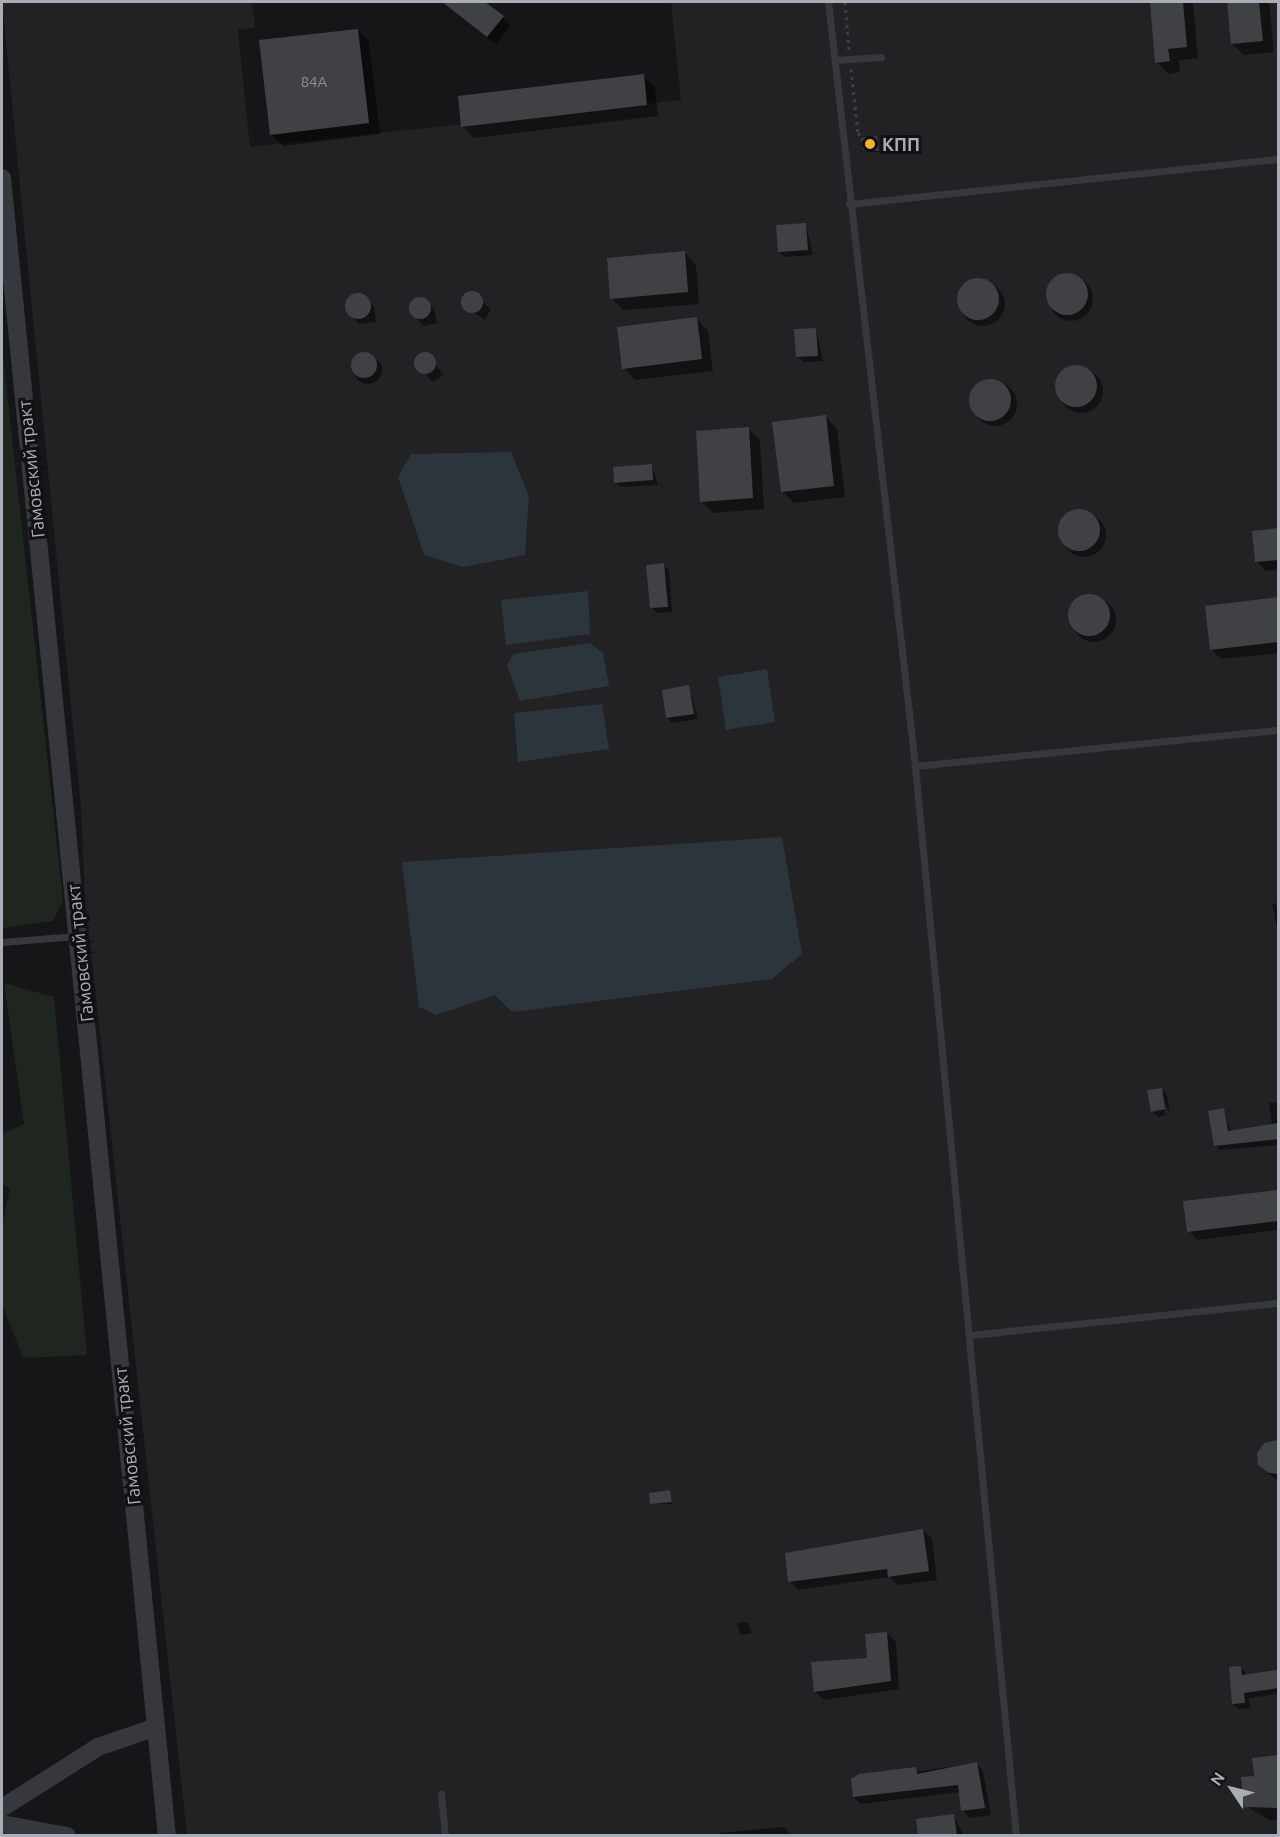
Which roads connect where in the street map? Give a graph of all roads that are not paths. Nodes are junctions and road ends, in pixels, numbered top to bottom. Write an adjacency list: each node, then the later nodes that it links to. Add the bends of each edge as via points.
1 (828, 2): 3 (lane)
2 (881, 57): 3 (lane)
3 (834, 60): 6 (lane)
4 (1278, 159): 6 (lane)
5 (2, 178): 9 (street, Гамовский тракт)
6 (849, 204): 8 (lane)
7 (1278, 730): 8 (lane)
8 (915, 766): 12 (lane)
9 (79, 936): 10 (lane); 13 (street, Гамовский тракт)
10 (2, 942)
11 (1278, 1303): 12 (lane)
12 (971, 1335): 20 (lane)
13 (156, 1727): 15 (street, via 89,1752); 18 (street, Гамовский тракт)
14 (441, 1794): 19 (lane)
15 (2, 1809)
16 (2, 1824): 17 (street)
17 (67, 1836)
18 (167, 1836)
19 (445, 1836)
20 (1016, 1836)

